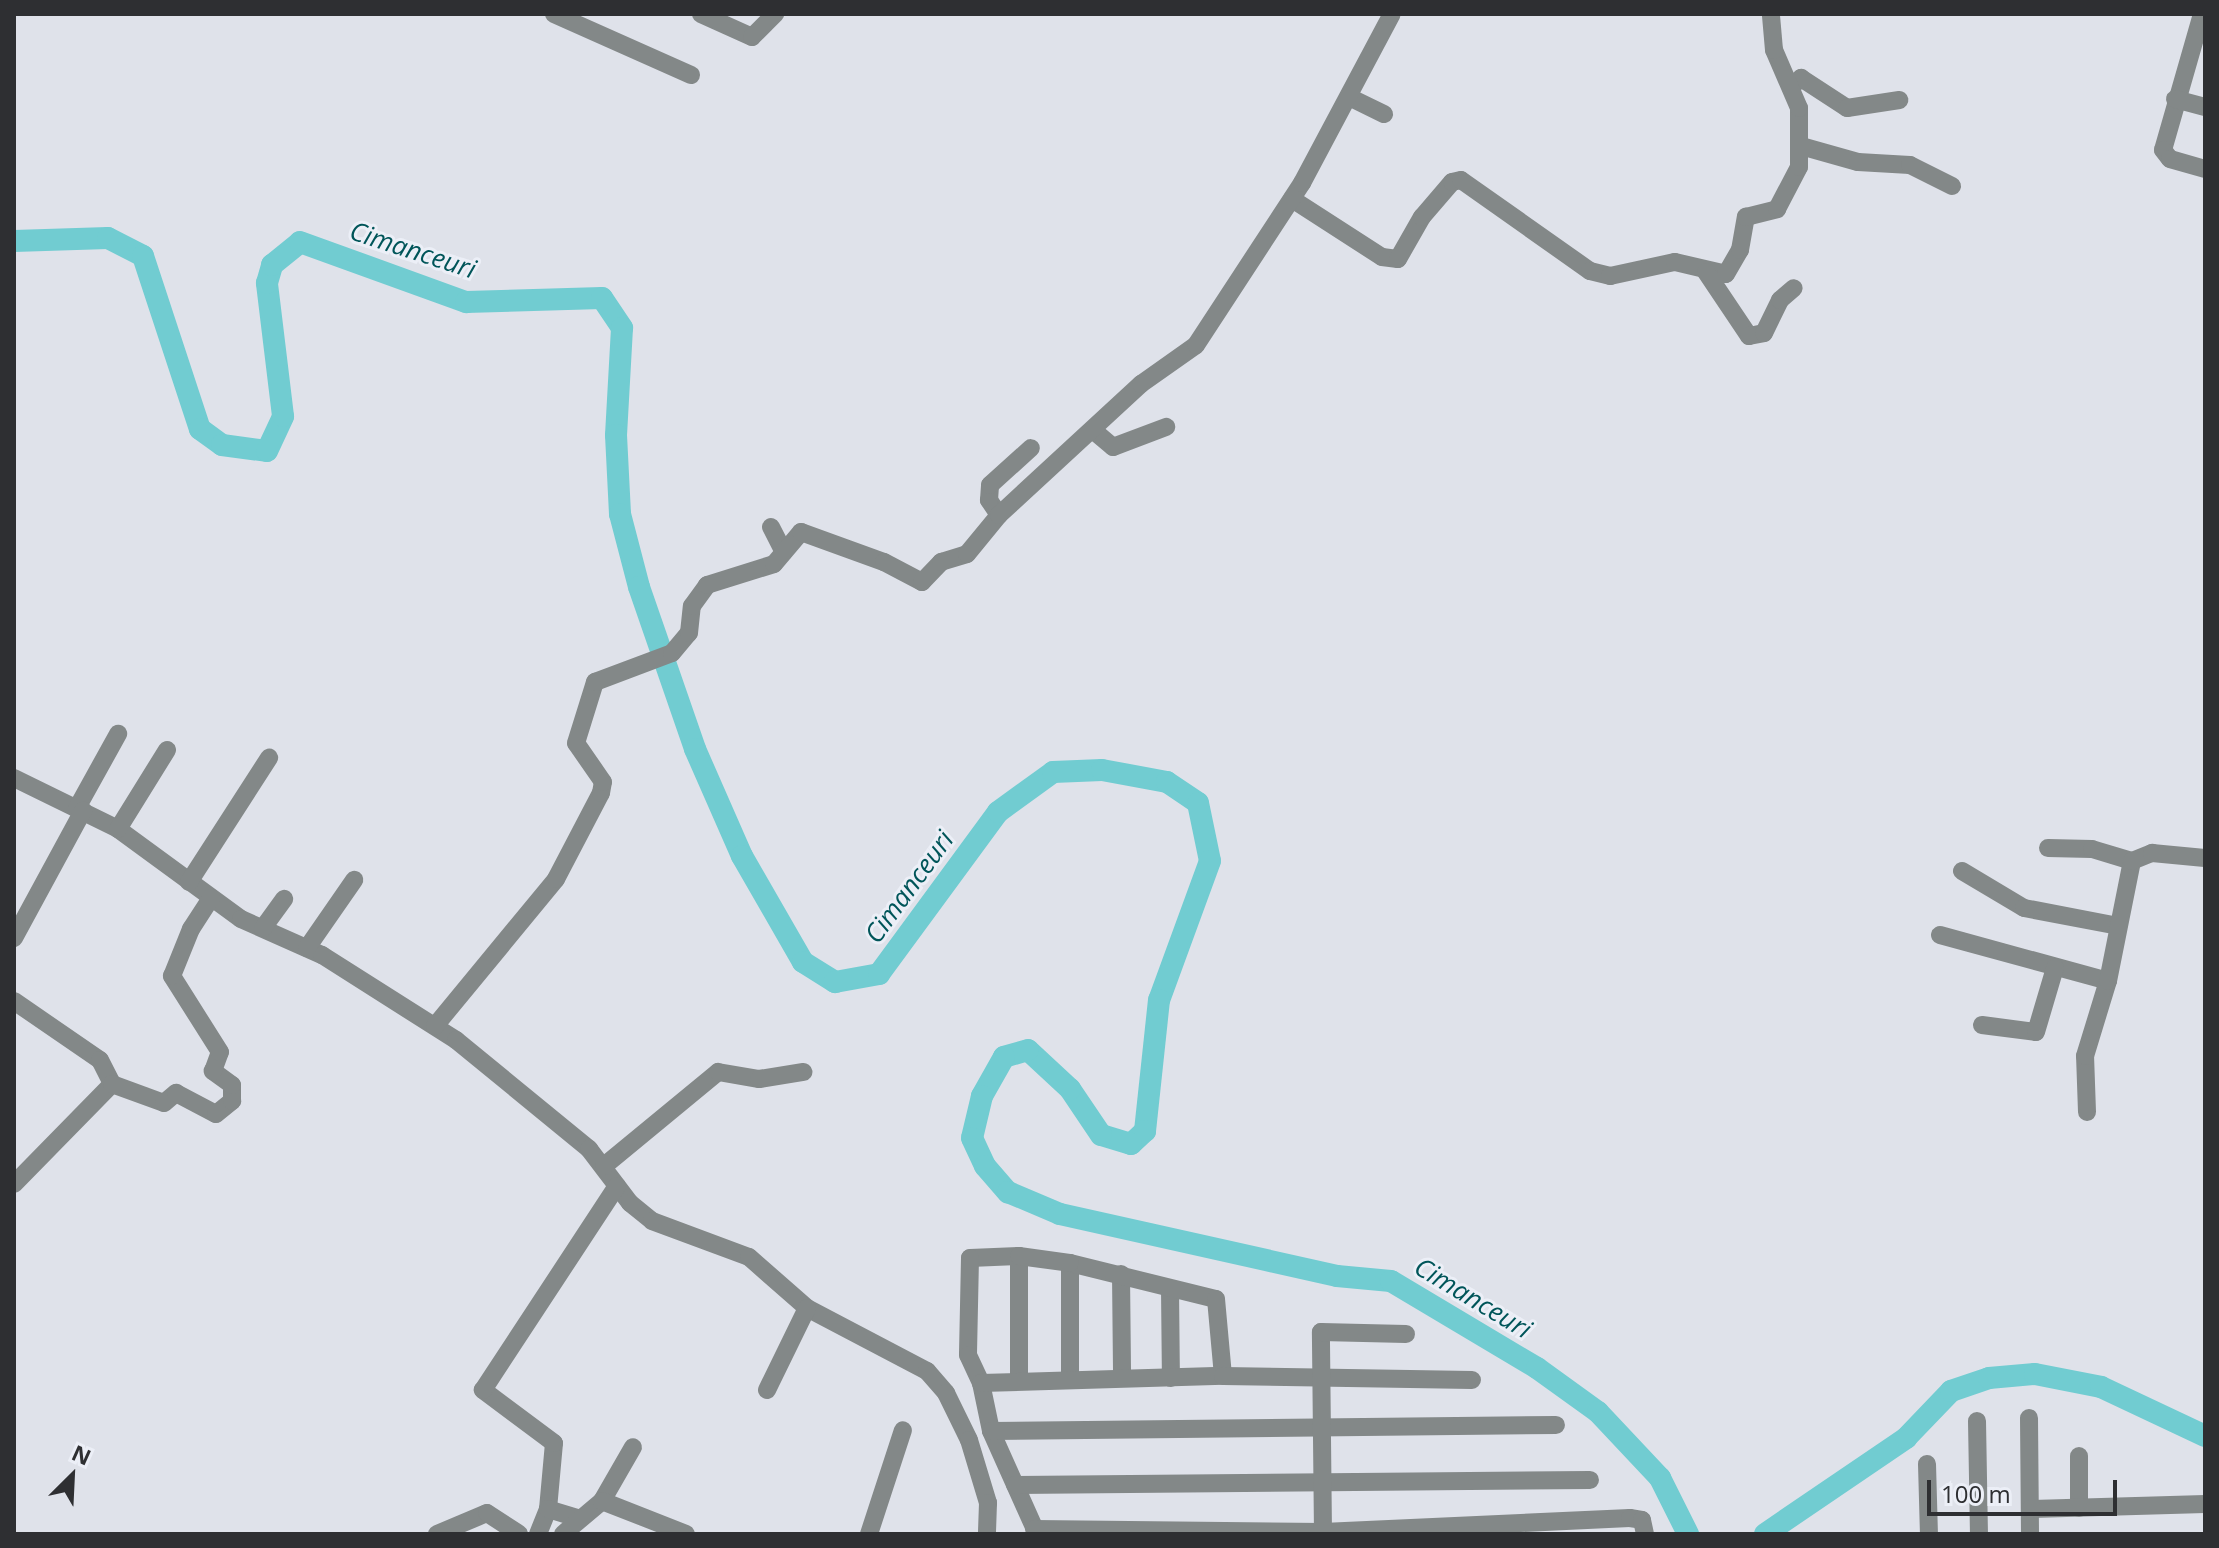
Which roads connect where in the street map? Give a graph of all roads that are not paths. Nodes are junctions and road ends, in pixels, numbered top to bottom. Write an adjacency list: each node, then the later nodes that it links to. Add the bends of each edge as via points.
1 (554, 14): 8 (street)
2 (701, 14): 3 (street, via 752,37)
3 (775, 14)
4 (1392, 14): 10 (street)
5 (1771, 14): 9 (street, via 1774,50)
6 (2202, 14): 7 (street)
7 (2200, 39): 11 (street)
8 (691, 75)
9 (1793, 85): 12 (street, via 1801,78 1847,108); 15 (street)
10 (1349, 97): 14 (street); 18 (street)
11 (2175, 99): 13 (street); 16 (street, via 2164,156)
12 (1899, 100)
13 (2205, 107)
14 (1384, 114)
15 (1801, 146): 17 (street, via 1858,162 1910,165); 19 (street, via 1799,167 1777,209 1746,217 1740,250 1726,274)
16 (2205, 169)
17 (1952, 186)
18 (1292, 199): 19 (street, via 1382,257 1398,259 1422,217 1452,182 1461,180 1590,271 1610,276 1663,262); 22 (street, via 1196,345 1141,384)
19 (1706, 272): 20 (street, via 1749,336 1764,333 1780,300)
20 (1794, 288)
21 (1166, 427): 22 (street, via 1113,447)
22 (1094, 431): 24 (street)
23 (1031, 448): 24 (street, via 990,485 989,500)
24 (999, 515): 26 (street, via 967,554 940,563 922,582 806,532 793,537)
25 (771, 527): 26 (street)
26 (784, 552): 50 (street, via 774,564 707,585 692,606 689,633 672,653 599,679 592,687 576,743 603,782 601,793 556,879)
27 (118, 734): 31 (street)
28 (167, 750): 32 (street)
29 (269, 758): 38 (street)
30 (14, 778): 31 (street)
31 (80, 810): 32 (street); 44 (street)
32 (118, 829): 38 (street)
33 (2048, 848): 35 (street, via 2092,849)
34 (2205, 858): 35 (street, via 2152,853)
35 (2132, 861): 41 (street)
36 (1962, 871): 41 (street, via 2024,908)
37 (354, 880): 45 (street)
38 (189, 882): 39 (street)
39 (211, 898): 42 (street); 52 (street, via 172,976 220,1052 213,1071 232,1085 232,1101 216,1114 176,1093 164,1103)
40 (284, 899): 42 (street)
41 (2118, 926): 47 (street)
42 (263, 928): 45 (street)
43 (1940, 935): 46 (street)
44 (14, 938)
45 (307, 948): 50 (street)
46 (2055, 968): 47 (street); 49 (street, via 2036,1032)
47 (2108, 981): 53 (street, via 2085,1056)
48 (14, 1001): 52 (street, via 100,1060)
49 (1982, 1025)
50 (435, 1026): 54 (street, via 565,1126)
51 (803, 1072): 54 (street, via 759,1079 718,1072)
52 (112, 1084): 55 (street)
53 (2087, 1112)
54 (604, 1166): 56 (street)
55 (14, 1184)
56 (617, 1186): 61 (street, via 652,1221 749,1257); 87 (street, via 483,1390 554,1443)
57 (1019, 1256): 58 (street); 68 (street); 70 (street, via 974,1254 969,1262 968,1355)
58 (1070, 1263): 59 (street); 64 (street)
59 (1121, 1274): 60 (street); 65 (street)
60 (1170, 1289): 63 (street, via 1218,1301); 66 (street)
61 (807, 1308): 71 (street); 98 (street, via 901,1353 937,1380 978,1468 988,1503)
62 (1406, 1334): 67 (street, via 1324,1330)
63 (1223, 1376): 66 (street); 67 (street)
64 (1070, 1378): 65 (street); 68 (street)
65 (1122, 1378): 66 (street)
66 (1171, 1378)
67 (1319, 1378): 69 (street); 75 (street)
68 (1019, 1380): 70 (street)
69 (1472, 1380)
70 (981, 1383): 77 (street)
71 (767, 1390)
72 (2029, 1418): 88 (street)
73 (1977, 1421): 101 (street)
74 (1556, 1425): 75 (street)
75 (1321, 1426): 77 (street); 82 (street)
76 (903, 1430): 97 (street)
77 (991, 1431): 83 (street)
78 (633, 1447): 84 (street)
79 (2079, 1456): 86 (street)
80 (1927, 1464): 100 (street)
81 (1590, 1480): 82 (street)
82 (1322, 1481): 83 (street); 91 (street)
83 (1015, 1485): 90 (street)
84 (602, 1501): 89 (street); 96 (street)
85 (2205, 1504): 86 (street)
86 (2079, 1508): 88 (street)
87 (548, 1509): 89 (street); 94 (street)
88 (2030, 1509): 102 (street)
89 (578, 1518): 95 (street)
90 (1035, 1531): 91 (street)
91 (1323, 1533): 99 (street, via 1630,1518 1642,1520)
92 (437, 1534): 93 (street, via 487,1513)
93 (519, 1534)
94 (538, 1534)
95 (563, 1534)
96 (686, 1534)
97 (869, 1534)
98 (987, 1534)
99 (1645, 1534)
100 (1929, 1534)
101 (1979, 1534)
102 (2030, 1534)

